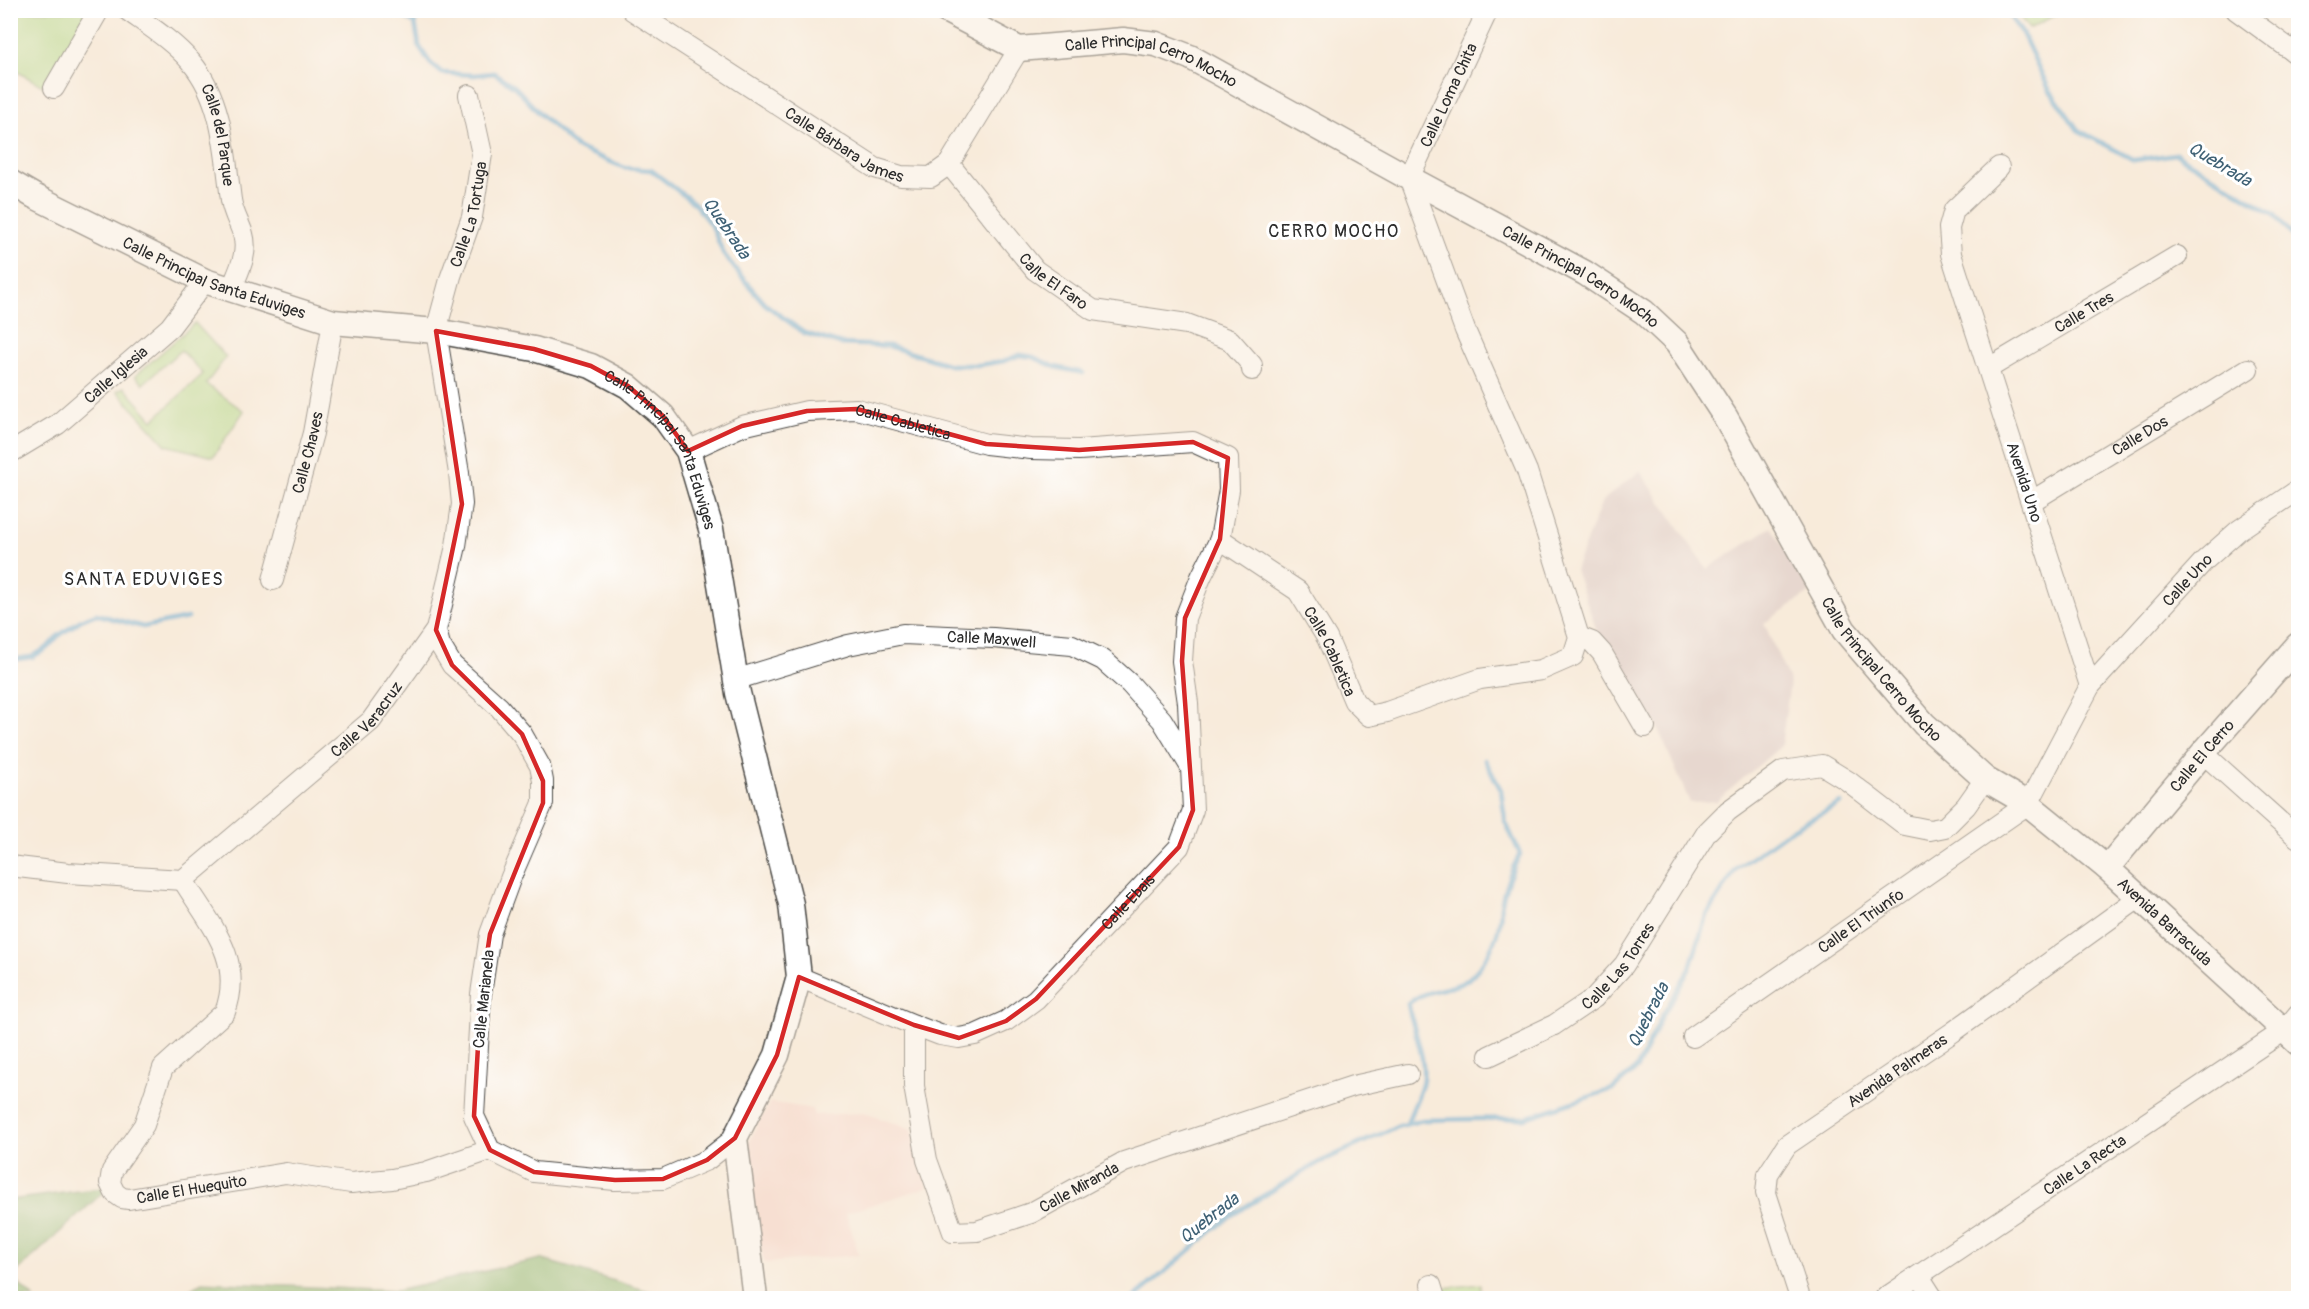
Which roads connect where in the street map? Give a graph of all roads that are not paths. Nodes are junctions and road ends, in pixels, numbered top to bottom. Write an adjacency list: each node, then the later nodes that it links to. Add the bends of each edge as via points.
1 (99, 10): 9 (street)
2 (127, 10): 17 (street, Calle del Parque, via 192,62 215,109 232,211 246,250)
3 (632, 10): 11 (street, Calle Bárbara James, via 875,168 901,176 931,177)
4 (945, 10): 7 (street)
5 (1488, 10): 13 (street, Calle Loma Chita)
6 (2236, 10): 8 (street)
7 (1019, 49): 11 (street); 13 (street, Calle Principal Cerro Mocho, via 1123,40 1156,44 1190,57)
8 (2298, 56)
9 (54, 88)
10 (469, 95): 19 (street, Calle La Tortuga, via 482,154 472,217)
11 (950, 164): 22 (street, Calle El Faro, via 1035,270 1093,309 1187,324 1230,340)
12 (1999, 167): 20 (street, Avenida Uno, via 1954,210 1950,228 1951,254)
13 (1409, 178): 30 (street, via 1465,330 1527,471); 37 (street, Calle Principal Cerro Mocho, via 1586,273 1644,312 1677,343 1726,418 1844,630 1924,724)
14 (10, 182): 16 (street, Calle Principal Santa Eduviges)
15 (2177, 256): 20 (street, Calle Tres)
16 (205, 281): 17 (street, Calle Principal Santa Eduviges); 24 (street, Calle Iglesia, via 170,327 58,424)
17 (231, 290): 18 (street, Calle Principal Santa Eduviges)
18 (333, 322): 19 (street, Calle Principal Santa Eduviges); 28 (street, Calle Chaves, via 313,433)
19 (436, 331): 23 (street, Calle Principal Santa Eduviges, via 534,349 591,366 628,386 663,416); 29 (street, Calle Veracruz, via 462,504)
20 (1989, 368): 26 (street, Avenida Uno)
21 (2248, 369): 26 (street, Calle Dos)
22 (1252, 370)
23 (688, 451): 27 (street, Calle Cabletica, via 742,426 807,411 858,409 986,444 1031,449 1079,450 1193,442 1228,458 1229,490); 32 (street, Calle Principal Santa Eduviges, via 711,529)
24 (10, 453)
25 (2298, 490): 33 (street, Calle Uno, via 2239,530 2204,561)
26 (2032, 501): 33 (street, Avenida Uno)
27 (1221, 539): 30 (street, Calle Cabletica, via 1298,591 1327,638 1354,701 1369,716 1480,679 1541,670 1573,656); 36 (street, Calle Ebais, via 1185,618 1182,662)
28 (273, 580)
29 (436, 630): 42 (street, Calle Veracruz, via 371,721); 51 (street, Calle Marianela, via 452,665 499,706 522,734 540,766 543,781 543,803 490,934 474,1116)
30 (1579, 637): 34 (street, via 1592,642 1602,653)
31 (2298, 645): 35 (street, Calle El Cerro)
32 (738, 679): 36 (street, Calle Maxwell, via 848,645 903,634 1072,645 1103,660 1130,684 1162,720); 44 (street, Calle Principal Santa Eduviges, via 738,693 791,904)
33 (2090, 686): 38 (street)
34 (1645, 727)
35 (2203, 753): 39 (street); 41 (street, Calle El Cerro)
36 (1193, 770): 45 (street, Calle Ebais, via 1193,810 1179,847 1036,999 1006,1021 975,1035 940,1035)
37 (1985, 779): 38 (street, Calle Principal Cerro Mocho); 48 (street, Calle Las Torres, via 1945,827 1930,830 1905,825 1822,765 1783,771 1728,811 1707,832 1623,965 1594,998 1554,1025)
38 (2028, 804): 41 (street, Avenida Barracuda); 47 (street, Calle El Triunfo)
39 (2297, 834)
40 (10, 866): 42 (street)
41 (2107, 868): 43 (street, Avenida Barracuda)
42 (183, 880): 51 (street, Calle El Huequito, via 228,955 232,981 229,1001 225,1012 163,1068 144,1125 112,1171 110,1183 115,1193 129,1199 286,1173 351,1183 392,1179)
43 (2140, 897): 46 (street, Avenida Barracuda); 54 (street, Avenida Palmeras, via 1787,1145 1768,1174 1766,1193)
44 (799, 977): 45 (street, Calle Ebais); 50 (street, Calle Principal Santa Eduviges, via 777,1055)
45 (914, 1025): 49 (street, Calle Miranda, via 914,1086 927,1160 953,1232 977,1231 1031,1213 1124,1162 1353,1086)
46 (2294, 1029): 52 (street, Calle La Recta)
47 (1693, 1037)
48 (1489, 1056)
49 (1408, 1074)
50 (735, 1138): 51 (street, via 707,1160 663,1179 615,1180 534,1172); 53 (street)
51 (490, 1150)
52 (1919, 1276): 55 (street, Calle La Recta); 56 (street)
53 (755, 1299)
54 (1800, 1299)
55 (1885, 1299)
56 (1933, 1299)

